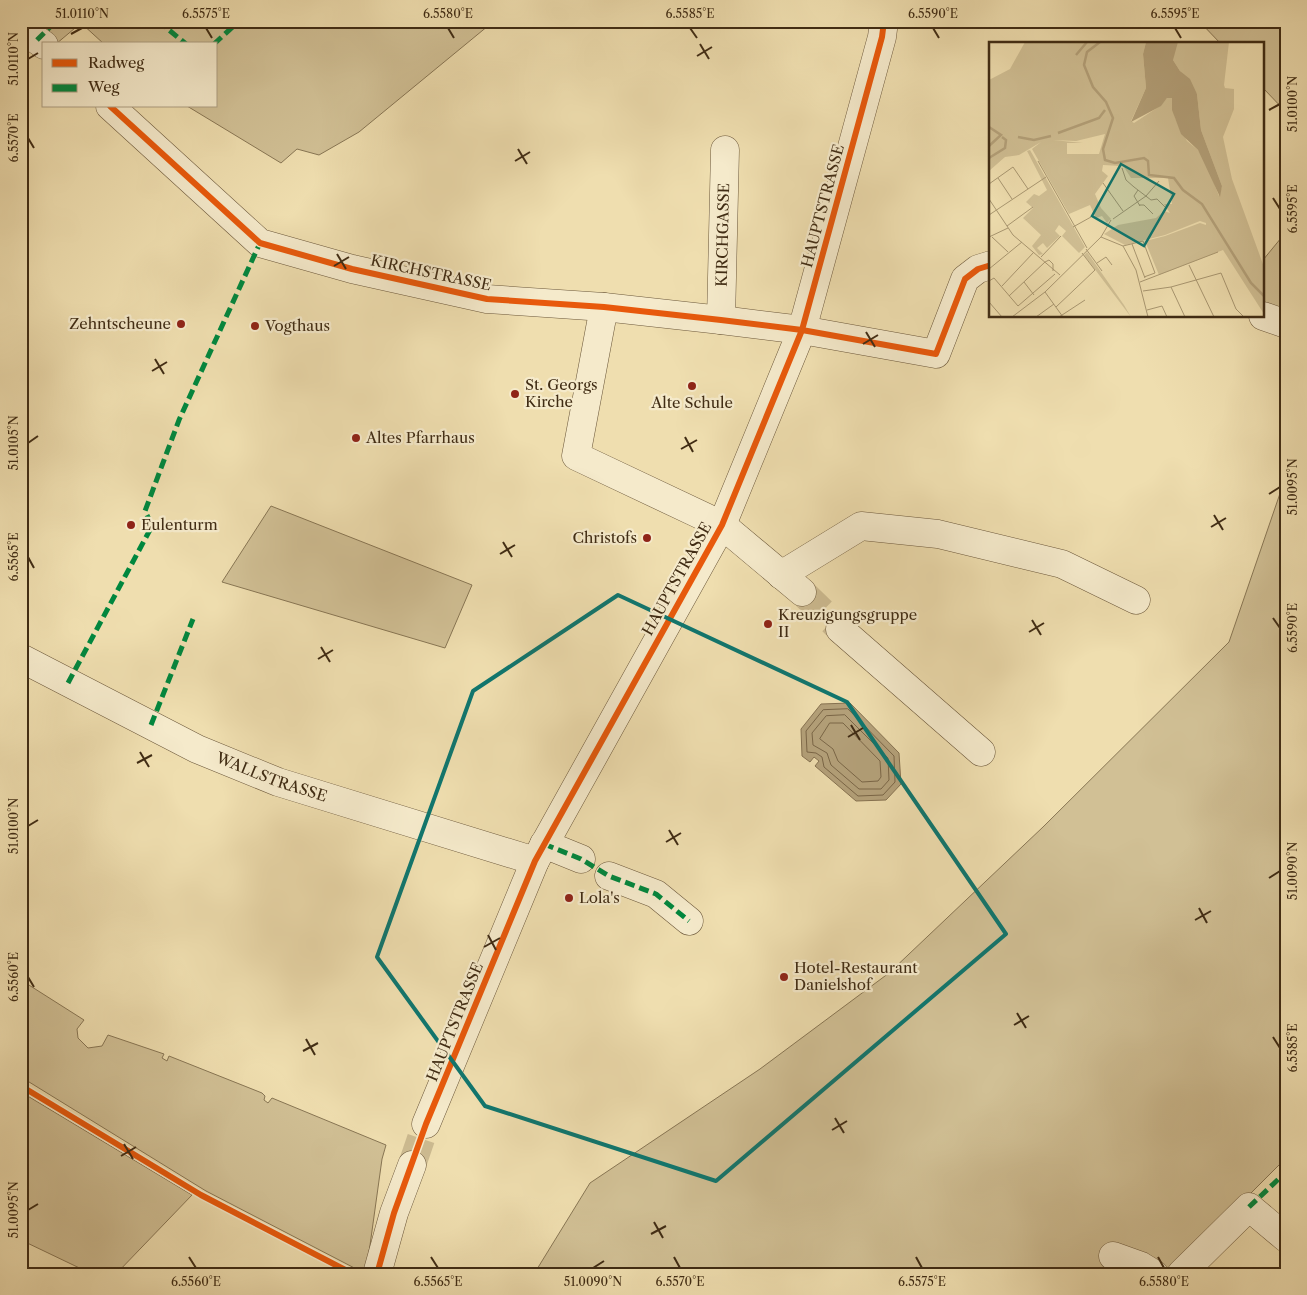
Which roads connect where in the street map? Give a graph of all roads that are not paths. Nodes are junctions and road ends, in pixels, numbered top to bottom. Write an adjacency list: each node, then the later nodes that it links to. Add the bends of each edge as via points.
1 (884, 21): 9 (street, HAUPTSTRASSE)
2 (112, 108): 5 (street, KIRCHSTRASSE, via 260,243 352,269 487,299)
3 (725, 150): 7 (street, KIRCHGASSE)
4 (989, 266): 9 (street, KIRCHSTRASSE, via 965,279 936,354)
5 (604, 307): 7 (street, KIRCHSTRASSE); 10 (street, via 576,456)
6 (1264, 316): 8 (street)
7 (720, 320): 9 (street, KIRCHSTRASSE)
8 (1286, 324)
9 (802, 330): 10 (street, HAUPTSTRASSE)
10 (722, 526): 11 (street); 17 (street, HAUPTSTRASSE)
11 (781, 575): 12 (street); 13 (street, via 861,526 938,534 1062,564)
12 (802, 592)
13 (1136, 600)
14 (840, 629): 16 (street)
15 (21, 658): 17 (street, WALLSTRASSE, via 197,749 278,782)
16 (981, 752)
17 (540, 852): 18 (street, WALLSTRASSE); 21 (street, HAUPTSTRASSE)
18 (581, 859)
19 (609, 876): 20 (street, via 656,894)
20 (689, 921)
21 (426, 1124)
22 (412, 1165): 25 (street, via 394,1213)
23 (1286, 1238): 27 (street, via 1250,1207)
24 (1113, 1256): 26 (street)
25 (378, 1274)
26 (1154, 1274)
27 (1181, 1274)

